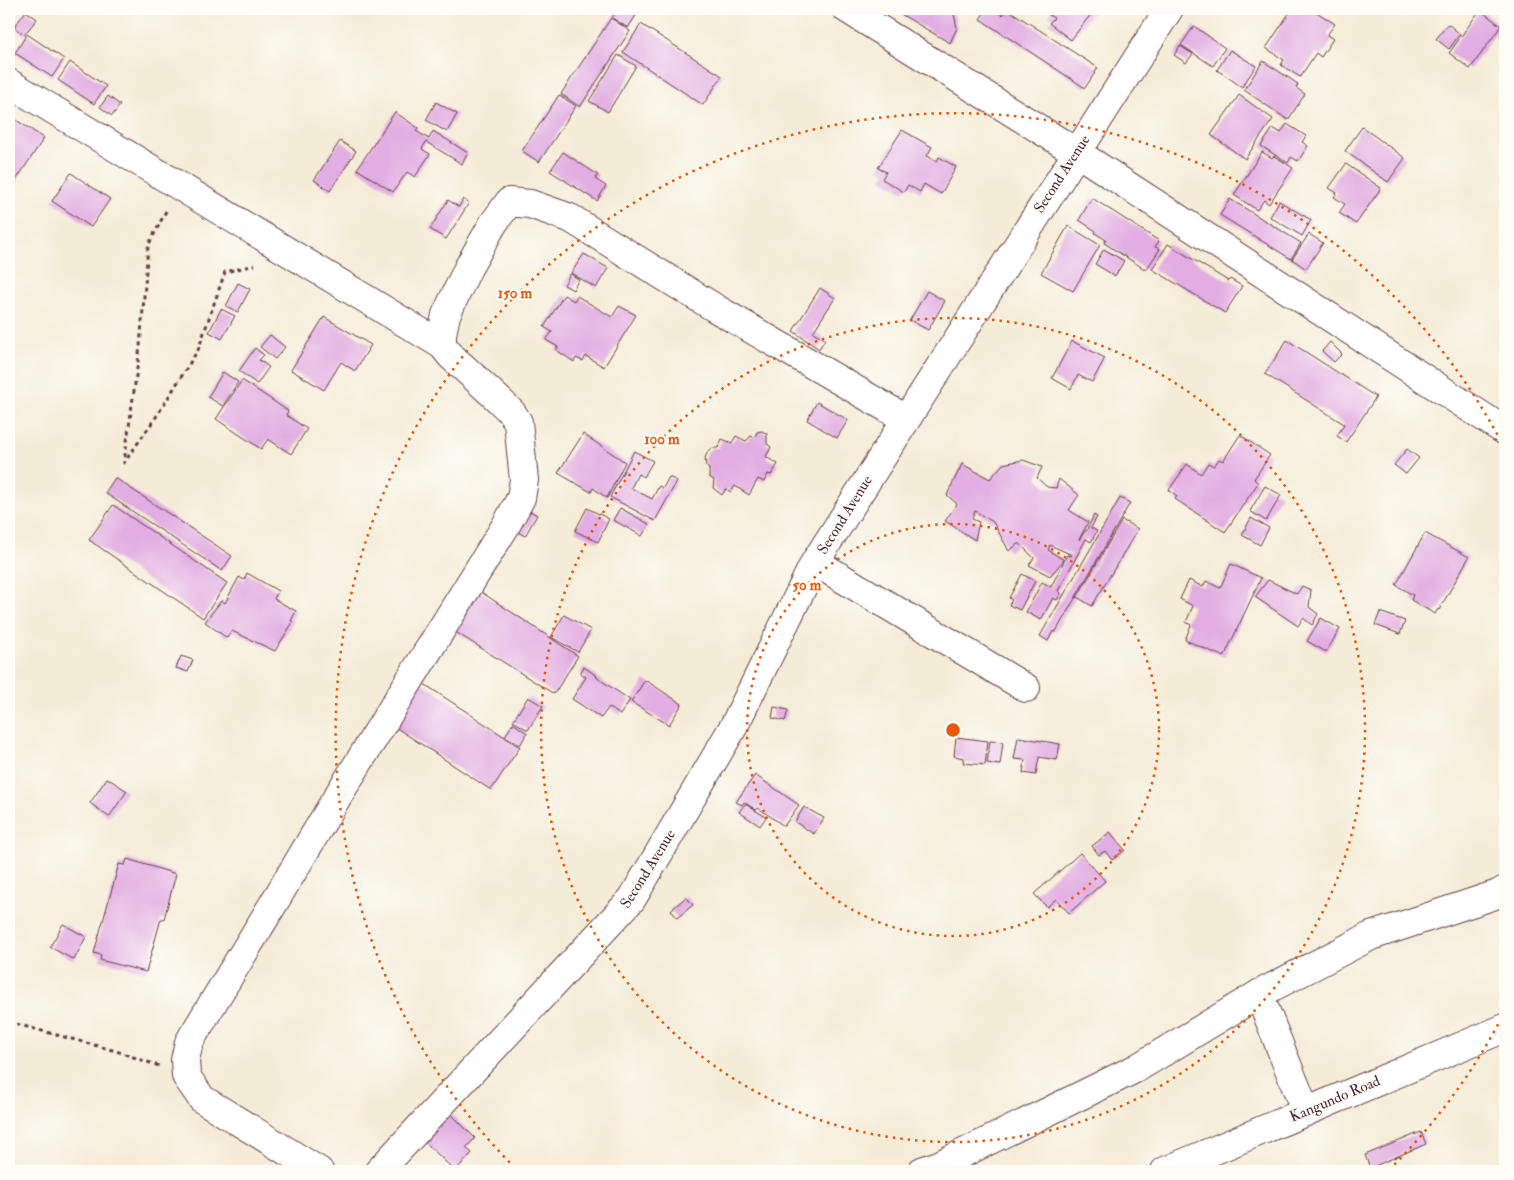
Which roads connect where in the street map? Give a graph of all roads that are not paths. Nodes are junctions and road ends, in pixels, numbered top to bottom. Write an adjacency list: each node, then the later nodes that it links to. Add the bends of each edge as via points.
1 (847, 9): 4 (main road)
2 (1164, 10): 4 (main road, Second Avenue)
3 (9, 83): 5 (main road)
4 (1076, 152): 6 (main road, Second Avenue); 7 (main road)
5 (442, 345): 6 (main road, via 446,315 493,224 509,202 530,204 570,218 715,308); 14 (main road, via 518,422 524,480 522,498 189,1042 185,1060 186,1076 202,1099)
6 (906, 419): 8 (main road, Second Avenue)
7 (1505, 431)
8 (816, 562): 9 (main road); 15 (main road, Second Avenue, via 735,724 632,900)
9 (1026, 688)
10 (1505, 890): 11 (main road, via 1371,936)
11 (1259, 994): 13 (main road); 16 (main road, via 1137,1068)
12 (1505, 1028): 13 (main road, Kangundo Road)
13 (1306, 1112): 17 (main road, Kangundo Road)
14 (319, 1171)
15 (379, 1171)
16 (922, 1171)
17 (1165, 1171)

